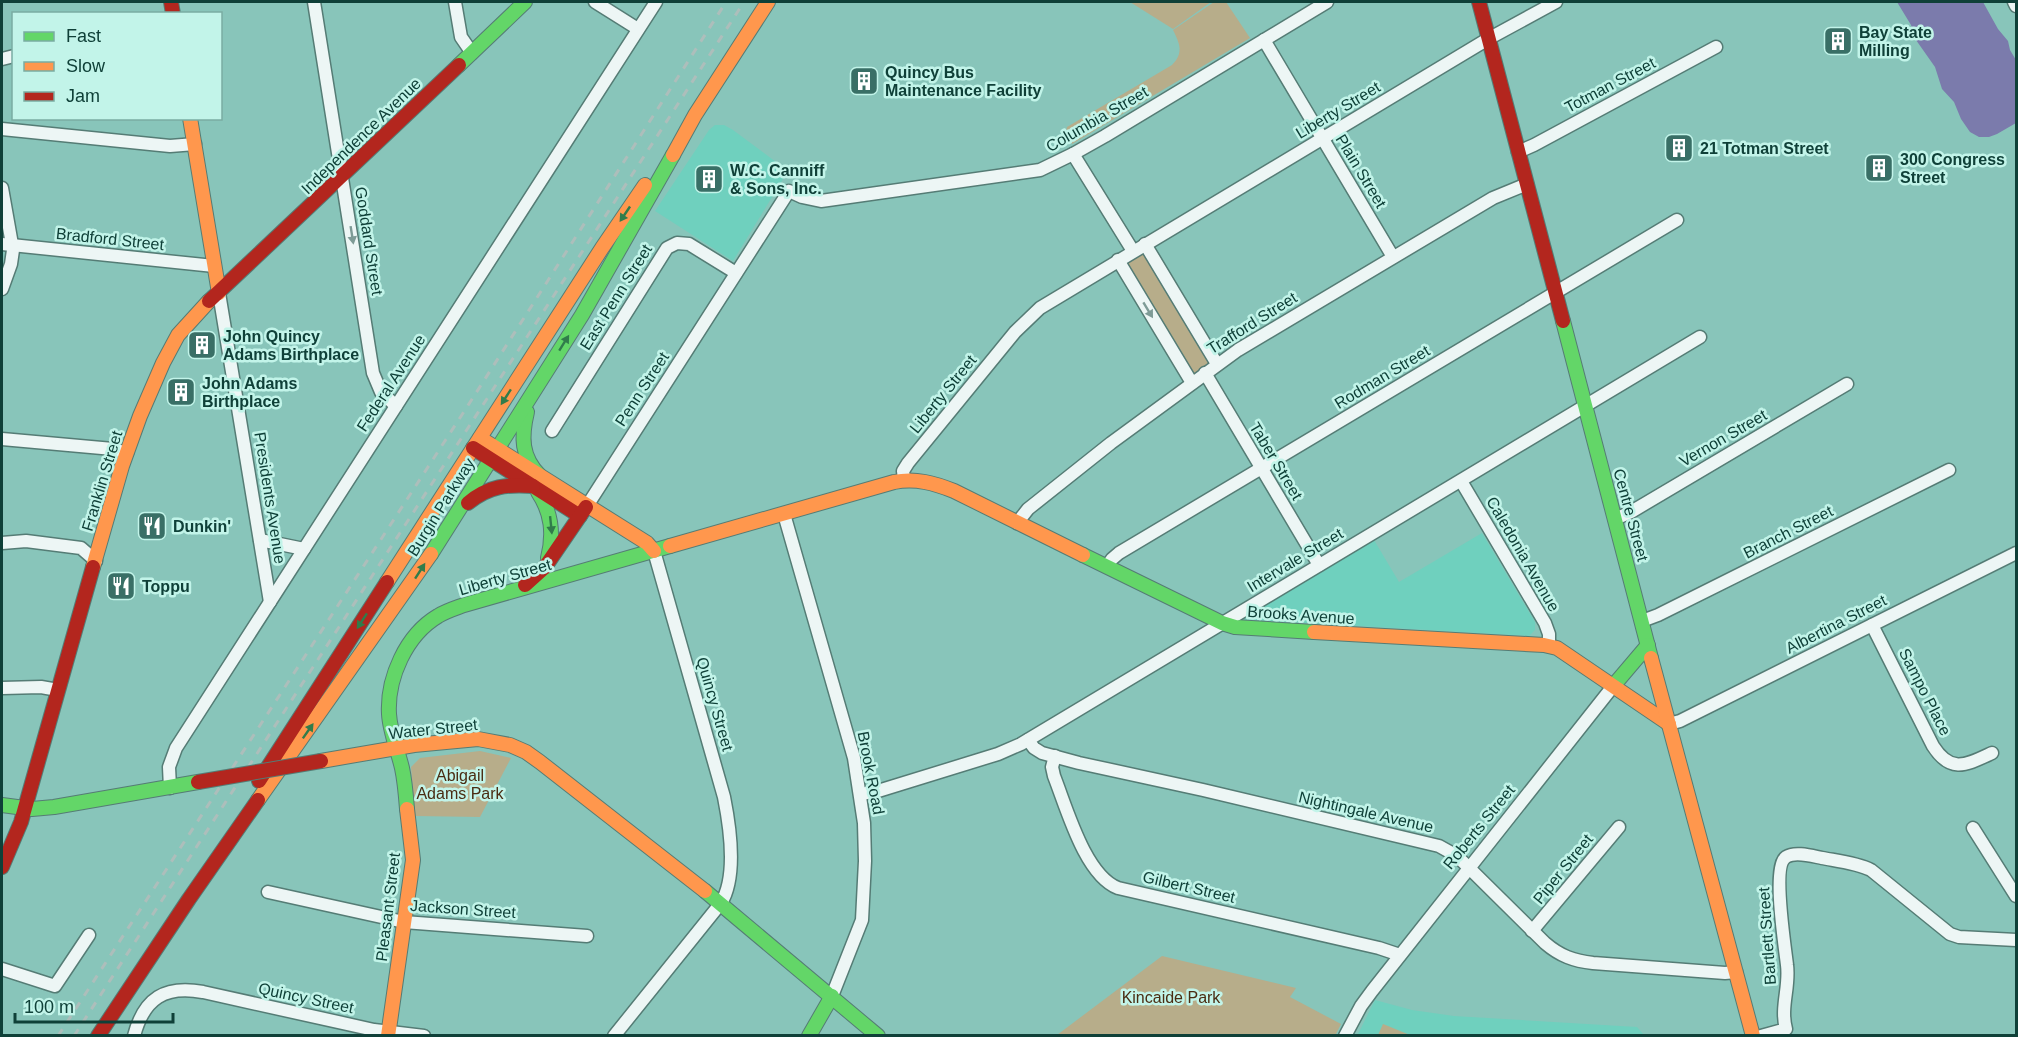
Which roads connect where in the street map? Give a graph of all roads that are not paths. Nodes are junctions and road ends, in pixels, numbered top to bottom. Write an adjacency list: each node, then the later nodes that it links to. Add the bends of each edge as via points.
1 (314, 2): 24 (street, Goddard Street)
2 (455, 2): 16 (street, via 461,37)
3 (525, 2): 16 (main road, Independence Avenue)
4 (595, 2): 12 (street)
5 (656, 2): 12 (street, Federal Avenue)
6 (768, 2): 17 (main road, Burgin Parkway)
7 (1327, 2): 14 (street, Columbia Street)
8 (1479, 2): 13 (main road, Centre Street)
9 (1556, 2): 13 (street, Liberty Street)
10 (2014, 2): 11 (street)
11 (2016, 6)
12 (638, 29): 45 (street, Federal Avenue)
13 (1488, 39): 20 (street, Liberty Street); 22 (main road, Centre Street)
14 (1264, 40): 20 (street, Plain Street); 23 (street, Columbia Street)
15 (1716, 47): 22 (street, Totman Street)
16 (472, 53): 24 (main road, Independence Avenue)
17 (695, 115): 44 (main road, Burgin Parkway, one-way to 17, via 603,280); 49 (main road, Burgin Parkway, one-way to 49, via 602,248)
18 (190, 120): 21 (main road)
19 (2, 129): 21 (street, via 170,146)
20 (1323, 138): 29 (street, Liberty Street); 32 (street, Plain Street)
21 (195, 144): 34 (main road)
22 (1518, 152): 25 (main road, Centre Street)
23 (1073, 154): 27 (street, Columbia Street, via 1033,171 835,199 814,200); 31 (street)
24 (343, 177): 38 (main road, Independence Avenue); 45 (street, Goddard Street, one-way to 45, via 373,373 381,392)
25 (1527, 184): 32 (street, Trafford Street, via 1493,198); 37 (main road, Centre Street)
26 (2, 188): 30 (street)
27 (789, 191): 35 (street, Penn Street)
28 (1677, 220): 37 (street, Rodman Street)
29 (1145, 244): 31 (street, Liberty Street); 40 (street)
30 (7, 245): 34 (street, Bradford Street); 36 (street, via 12,259)
31 (1133, 251): 33 (street, Liberty Street)
32 (1393, 257): 40 (street, Trafford Street)
33 (1118, 260): 42 (street, one-way to 42); 54 (street, Liberty Street, via 1021,325 908,463)
34 (214, 266): 38 (main road)
35 (736, 273): 47 (street, East Penn Street, via 686,243 667,248); 57 (street, Penn Street)
36 (2, 289)
37 (1556, 292): 46 (main road, Centre Street); 52 (street, Rodman Street)
38 (219, 293): 50 (main road, Franklin Street, via 178,335); 62 (street, Presidents Avenue)
39 (1700, 338): 46 (street, Intervale Street)
40 (1217, 364): 41 (street, Trafford Street)
41 (1205, 374): 42 (street, Trafford Street); 52 (street, Taber Street)
42 (1191, 383): 60 (street, Trafford Street, via 1028,509)
43 (1847, 384): 59 (street, Vernon Street)
44 (533, 393): 51 (main road, Burgin Parkway); 55 (main road, via 522,445)
45 (396, 406): 64 (street, Federal Avenue)
46 (1585, 406): 56 (street, Intervale Street); 59 (main road, Centre Street)
47 (552, 431)
48 (2, 439): 50 (street)
49 (477, 443): 51 (main road); 96 (main road, Burgin Parkway, one-way to 96, via 275,755)
50 (127, 453): 67 (main road, Franklin Street)
51 (494, 454): 55 (main road); 61 (main road, Burgin Parkway)
52 (1261, 469): 68 (street, Taber Street); 69 (street, Rodman Street, via 1119,553)
53 (1949, 470): 73 (street, Branch Street)
54 (903, 479): 58 (main road, Liberty Street); 60 (main road, Brooks Avenue, via 946,488)
55 (536, 481): 57 (main road); 61 (main road, via 489,488 471,500); 70 (main road, one-way to 70, via 552,524)
56 (1461, 481): 68 (street, Intervale Street); 77 (street, Caledonia Avenue, via 1545,623)
57 (584, 511): 65 (main road, via 647,543); 70 (main road, Penn Street)
58 (784, 514): 65 (main road, Liberty Street); 87 (street, Brook Road)
59 (1615, 519): 73 (main road, Centre Street)
60 (1017, 523): 69 (main road, Brooks Avenue)
61 (449, 525): 96 (main road, Burgin Parkway, one-way to 61)
62 (260, 540): 64 (street); 72 (street, Presidents Avenue)
63 (2, 543): 67 (street, via 26,541 81,548)
64 (304, 549): 72 (street, Federal Avenue)
65 (654, 551): 71 (main road, Liberty Street); 97 (street, Quincy Street, via 726,808 729,871)
66 (2016, 553): 75 (street, Albertina Street)
67 (96, 561): 80 (main road, Franklin Street)
68 (1318, 565): 74 (street, Intervale Street)
69 (1107, 566): 74 (main road, Brooks Avenue)
70 (545, 567): 71 (main road, Penn Street)
71 (511, 592): 83 (main road, Liberty Street, via 445,612 412,640 396,669 389,700 389,717)
72 (270, 602): 86 (street, Federal Avenue, via 173,754 168,772)
73 (1642, 621): 76 (main road, Centre Street)
74 (1222, 622): 77 (main road, Brooks Avenue, via 1249,629); 82 (street, Intervale Street)
75 (1872, 625): 81 (street, Albertina Street); 84 (street, Sampo Place, via 1942,757 1961,765)
76 (1648, 645): 78 (main road, Roberts Street); 81 (main road, Centre Street)
77 (1549, 646): 78 (main road, Brooks Avenue, via 1570,655)
78 (1614, 685): 81 (main road, Brooks Avenue); 93 (street, Roberts Street)
79 (2, 688): 80 (street)
80 (58, 690): 89 (main road, Franklin Street)
81 (1669, 724): 105 (main road, Centre Street)
82 (1028, 740): 85 (street, Nightingale Avenue, via 1038,750); 87 (street, Intervale Street, via 998,754)
83 (398, 748): 86 (main road, Water Street, bridge); 97 (main road, Water Street, via 478,739 518,748); 98 (main road, Pleasant Street, via 413,855)
84 (1992, 753)
85 (1055, 756): 93 (street, Nightingale Avenue, via 1430,843 1452,852); 103 (street, Gilbert Street, via 1054,777 1088,860 1107,883)
86 (170, 788): 89 (main road, Water Street)
87 (861, 794): 106 (street, Brook Road, via 866,849 863,914)
88 (2, 805): 89 (main road, Water Street)
89 (25, 808): 92 (main road, Franklin Street)
90 (1619, 827): 99 (street, Piper Street)
91 (1973, 828): 95 (street)
92 (2, 867)
93 (1468, 867): 99 (street, Nightingale Avenue); 103 (street, Roberts Street)
94 (268, 892): 98 (street, Jackson Street)
95 (2016, 896)
96 (189, 899): 108 (main road, Burgin Parkway)
97 (721, 903): 106 (main road, Water Street); 111 (street, Quincy Street)
98 (404, 922): 101 (street, Jackson Street); 107 (main road, Pleasant Street)
99 (1532, 930): 105 (street, Nightingale Avenue, via 1555,951 1580,961)
100 (89, 934): 104 (street, via 54,986)
101 (587, 936)
102 (2016, 940): 116 (street, Bartlett Street, via 1950,934 1871,870 1816,857 1789,856 1782,860 1779,873 1788,975 1783,1011 1786,1029)
103 (1400, 955): 114 (street, Roberts Street, via 1361,1006)
104 (2, 969)
105 (1736, 972): 115 (main road, Centre Street)
106 (832, 996): 112 (main road, Brook Road); 113 (main road, Water Street)
107 (388, 1034): 109 (street, Quincy Street, via 181,989 151,1002); 110 (street, Quincy Street)
108 (98, 1035)
109 (134, 1035)
110 (424, 1035)
111 (614, 1035)
112 (809, 1035)
113 (878, 1035)
114 (1345, 1035)
115 (1753, 1035)
116 (1761, 1035)

